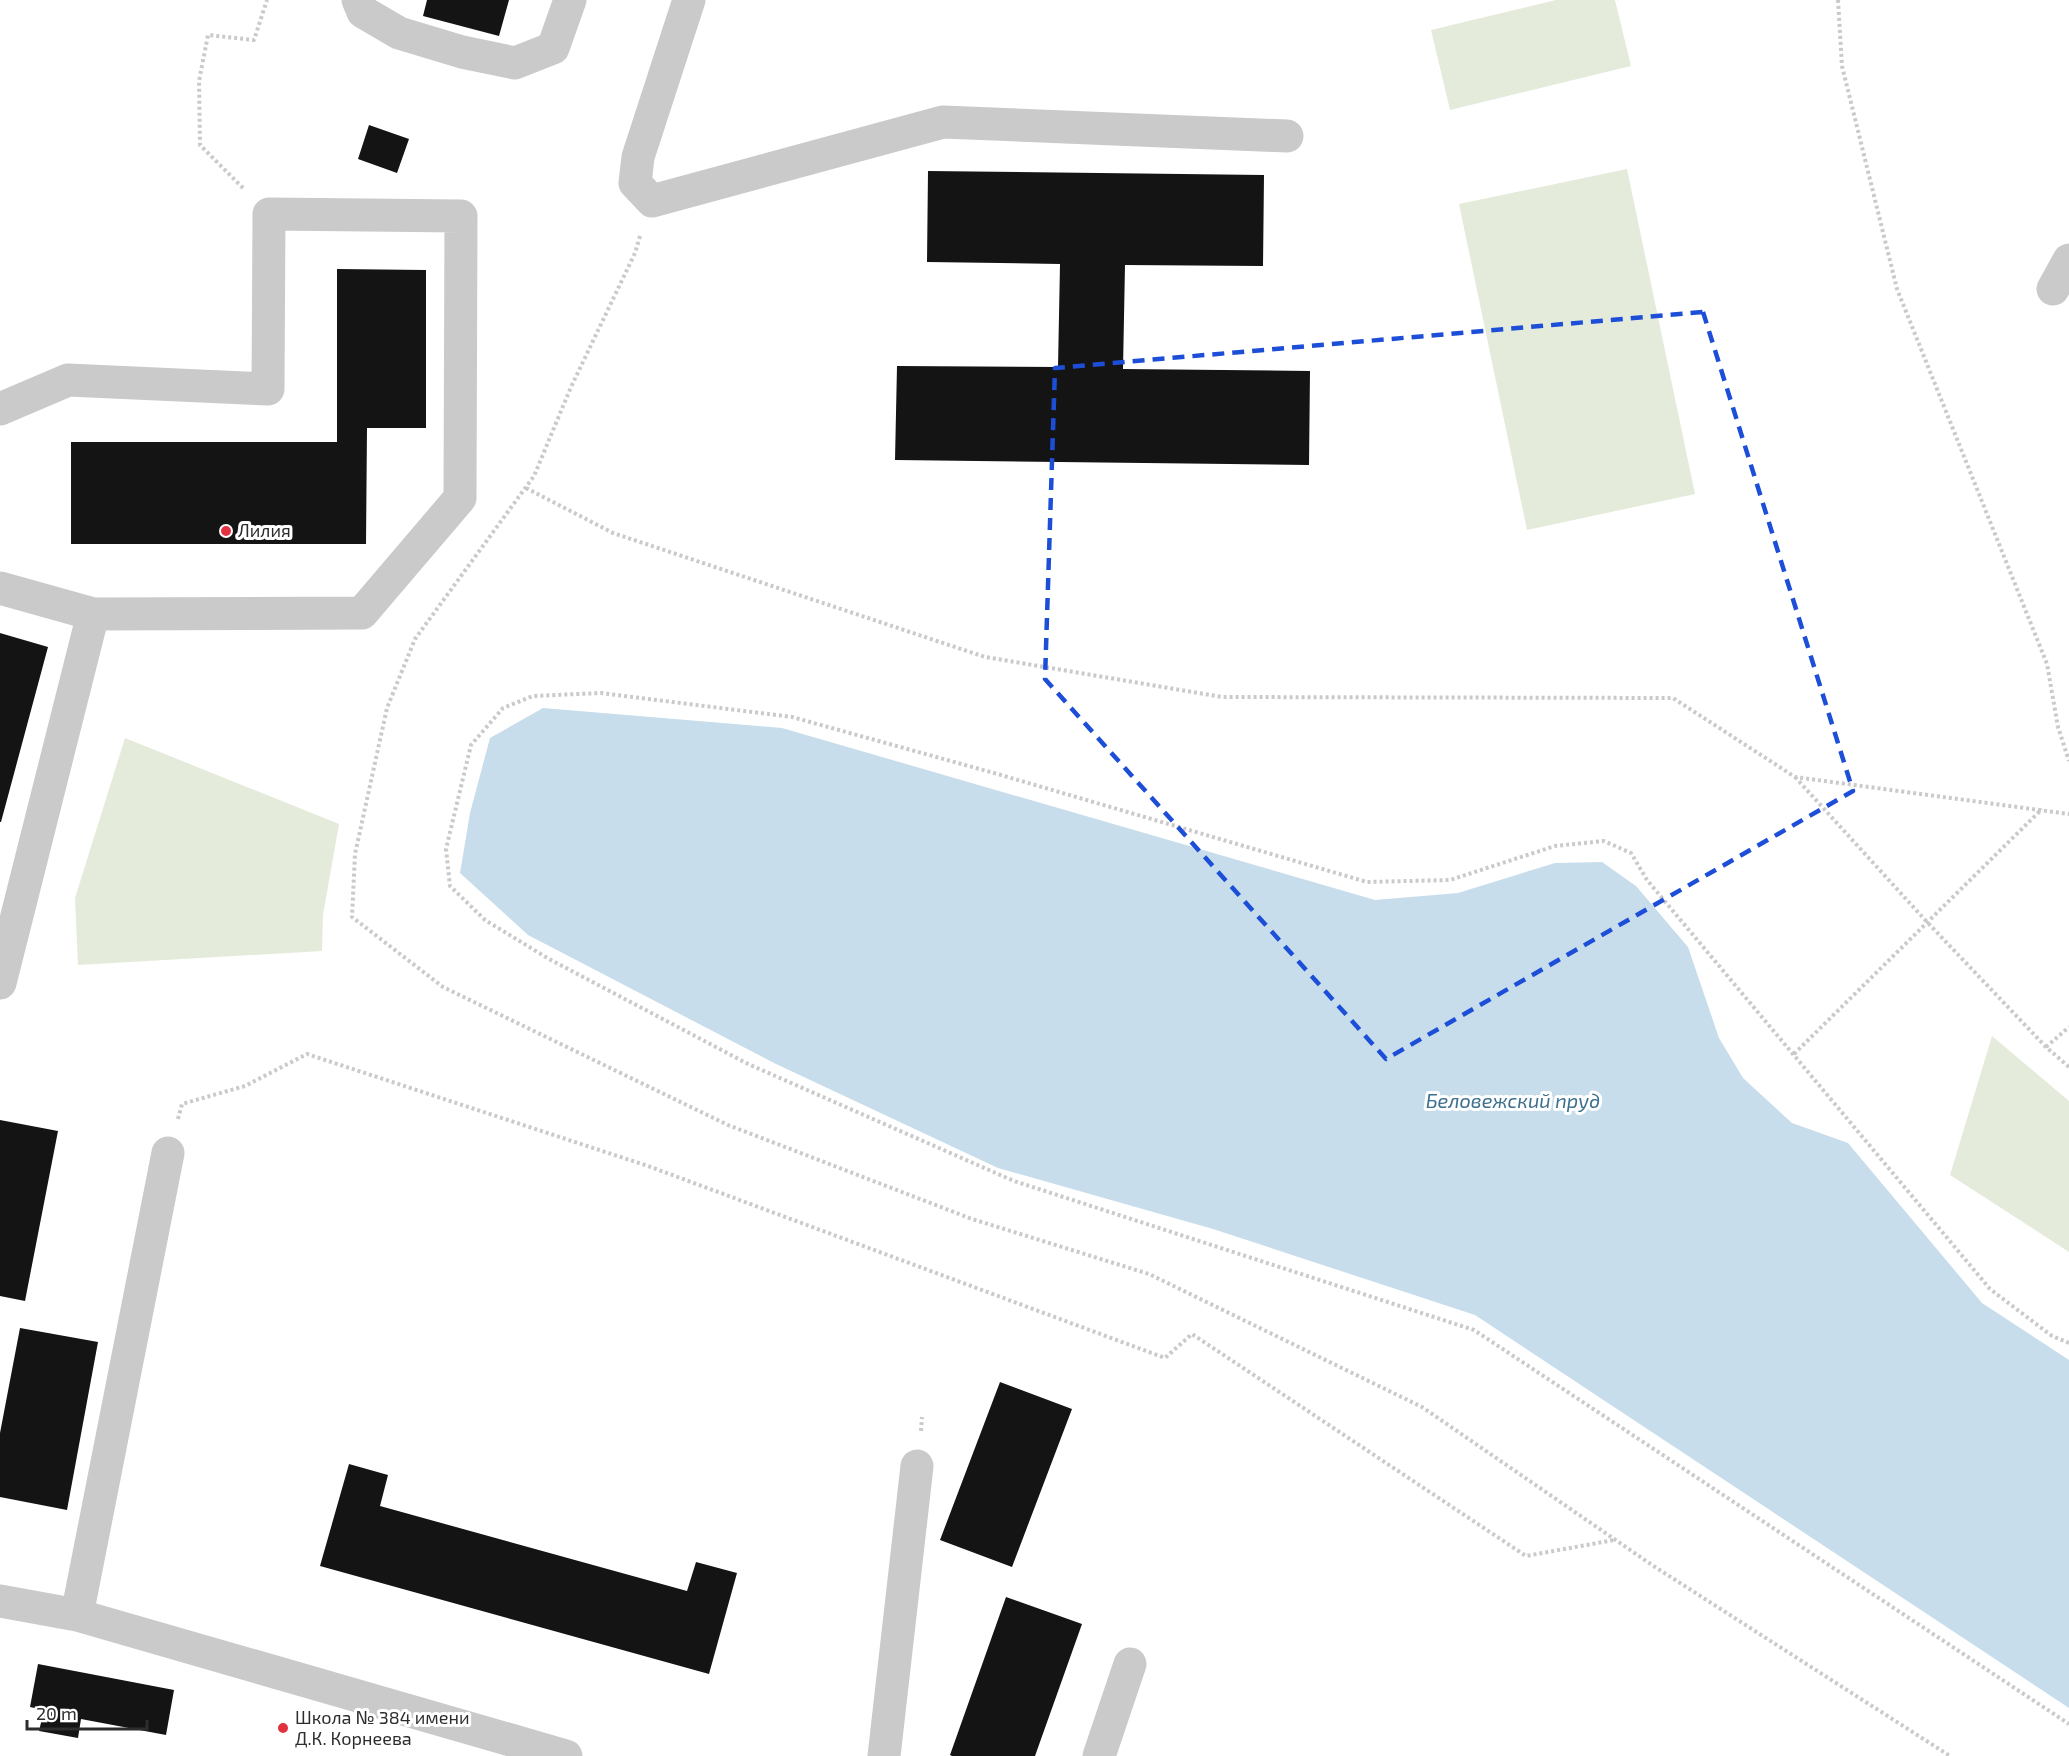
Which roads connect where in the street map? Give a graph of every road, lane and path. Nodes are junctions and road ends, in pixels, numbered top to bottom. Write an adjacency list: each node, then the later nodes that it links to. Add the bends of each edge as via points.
1 (267, 0): 7 (path, via 254,40 208,35 199,81 199,113 200,145)
2 (358, 0): 3 (lane, via 363,12 399,33 515,63 553,48)
3 (570, 0)
4 (689, 0): 6 (lane, via 638,157 635,183 652,201 943,122)
5 (1838, 0): 15 (path, via 1842,66 1898,289 2047,664 2058,727)
6 (1287, 136)
7 (269, 214): 11 (lane, via 268,389 68,380); 14 (lane, via 461,216 460,498 362,613)
8 (635, 253): 12 (path)
9 (2069, 260): 10 (lane)
10 (2053, 289)
11 (0, 409)
12 (526, 488): 16 (path, via 613,533 985,657 1222,697 1673,698); 28 (path, via 416,639 387,708 355,854 352,917 443,987 728,1125 972,1219 1149,1274 1422,1407)
13 (0, 588): 14 (lane)
14 (93, 614): 20 (lane)
15 (2069, 761)
16 (1795, 777): 17 (path); 19 (path)
17 (2043, 808): 18 (path); 19 (path)
18 (2069, 814)
19 (1927, 922): 22 (path); 23 (path)
20 (0, 983)
21 (2069, 1028): 22 (path)
22 (2046, 1047): 24 (path)
23 (1794, 1054): 26 (path, via 1990,1289 2052,1336); 32 (path, via 1647,880 1631,853 1604,842 1555,846 1450,880 1367,882 792,717 601,693 533,696 503,708 471,745 446,849 450,886 485,921 748,1064 1014,1181 1474,1330)
24 (2069, 1067)
25 (168, 1154): 28 (path, via 182,1104 245,1086 307,1054 648,1166 1165,1358 1192,1334 1526,1556); 30 (lane)
26 (2069, 1343)
27 (917, 1466): 34 (lane)
28 (1615, 1540): 36 (path)
29 (0, 1601): 30 (lane)
30 (77, 1615): 33 (lane)
31 (1130, 1664): 35 (lane)
32 (2069, 1724)
33 (566, 1756)
34 (884, 1756)
35 (1099, 1756)
36 (1950, 1756)

